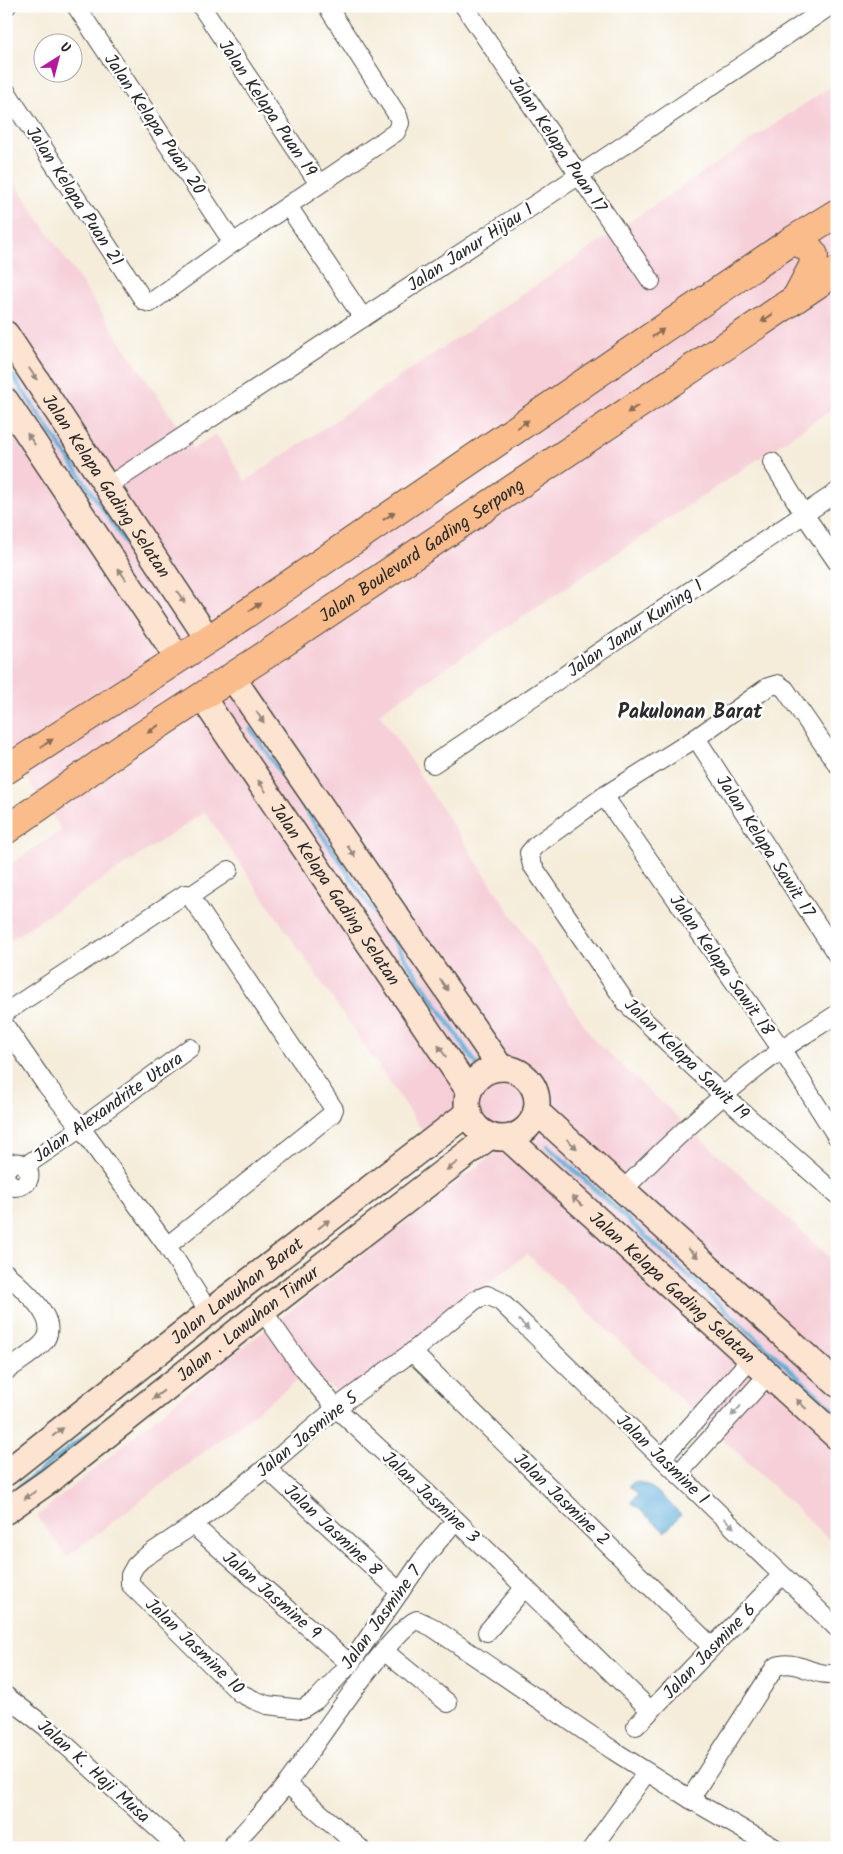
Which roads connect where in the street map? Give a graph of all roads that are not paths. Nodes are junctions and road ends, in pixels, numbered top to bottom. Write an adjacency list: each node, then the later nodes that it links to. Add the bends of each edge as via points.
1 (76, 6): 12 (street, Jalan Kelapa Puan 20)
2 (201, 6): 8 (street, Jalan Kelapa Puan 19)
3 (327, 6): 8 (street, via 400,123 391,137)
4 (464, 6): 7 (street, Jalan Kelapa Puan 17)
5 (830, 6): 7 (street, Jalan Janur Hijau 1)
6 (6, 91): 12 (street, Jalan Kelapa Puan 21, via 144,301 152,302)
7 (578, 176): 14 (street, Jalan Kelapa Puan 17); 16 (street, Jalan Janur Hijau 1)
8 (319, 184): 9 (street)
9 (288, 206): 12 (street); 16 (street)
10 (837, 213): 11 (main road)
11 (790, 242): 15 (main road, via 803,245 814,255 813,266); 24 (main road, one-way to 11)
12 (233, 243)
13 (837, 271): 15 (main road, Jalan Boulevard Gading Serpong)
14 (651, 281)
15 (796, 298): 26 (main road, Jalan Boulevard Gading Serpong, one-way to 26)
16 (363, 318): 20 (street, Jalan Janur Hijau 1)
17 (6, 334): 20 (street, Jalan Kelapa Gading Selatan, one-way to 20)
18 (6, 402): 25 (street, Jalan Kelapa Gading Selatan, one-way to 18)
19 (772, 462): 22 (street)
20 (108, 486): 24 (street, Jalan Kelapa Gading Selatan, one-way to 24)
21 (837, 492): 22 (street, Jalan Janur Kuning 1)
22 (804, 514): 23 (street); 29 (street, Jalan Janur Kuning 1)
23 (837, 562)
24 (208, 639): 25 (main road)
25 (178, 658): 31 (main road, one-way to 25)
26 (232, 677): 27 (main road, Jalan Boulevard Gading Serpong); 42 (street, Jalan Kelapa Gading Selatan, one-way to 42)
27 (202, 697): 33 (main road, Jalan Boulevard Gading Serpong, one-way to 33); 44 (street, Jalan Kelapa Gading Selatan, one-way to 27)
28 (696, 738): 30 (street, via 768,687 778,684 785,689); 32 (street); 36 (street, Jalan Kelapa Sawit 17)
29 (433, 764)
30 (837, 764)
31 (6, 770)
32 (604, 796): 41 (street, Jalan Kelapa Sawit 18); 43 (street, Jalan Kelapa Sawit 19, via 534,846 529,853 532,865 627,1004)
33 (6, 830)
34 (229, 870): 35 (street)
35 (190, 896): 37 (street, via 185,894); 55 (street, via 334,1109 332,1114)
36 (837, 955)
37 (6, 1012)
38 (837, 1014): 41 (street)
39 (6, 1027): 46 (street)
40 (190, 1048): 46 (street, Jalan Alexandrite Utara)
41 (782, 1050): 43 (street); 48 (street, Jalan Kelapa Sawit 18)
42 (501, 1068): 44 (street, via 491,1070 474,1082); 45 (street, via 521,1074 529,1081 535,1090)
43 (724, 1096): 52 (street); 53 (street, Jalan Kelapa Sawit 19)
44 (469, 1102): 47 (street, via 473,1122 481,1130); 59 (street, Jalan Lawuhan Barat, one-way to 44)
45 (536, 1111): 47 (street, via 532,1121 518,1135); 52 (street, one-way to 52)
46 (81, 1128): 50 (street, Jalan Alexandrite Utara); 55 (street)
47 (499, 1137): 58 (street, Jalan . Lawuhan Timur, one-way to 58); 61 (street, Jalan Kelapa Gading Selatan, one-way to 47)
48 (837, 1137)
49 (6, 1149): 50 (street, Jalan Alexandrite Utara)
50 (17, 1166): 51 (street, via 29,1171 29,1177 26,1183)
51 (14, 1183): 54 (street)
52 (623, 1190): 63 (street, one-way to 63)
53 (837, 1195)
54 (6, 1196)
55 (167, 1246): 59 (street)
56 (6, 1273): 62 (street, via 43,1310 48,1331 42,1345)
57 (487, 1295): 60 (street, Jalan Jasmine 5, via 475,1300); 66 (street, Jalan Jasmine 1, one-way to 66, via 500,1302)
58 (263, 1311): 64 (street, Jalan Jasmine 3, via 302,1367); 70 (street, Jalan . Lawuhan Timur, one-way to 70, via 49,1481)
59 (209, 1312): 68 (street, Jalan Lawuhan Barat, one-way to 59)
60 (412, 1352): 64 (street, Jalan Jasmine 5); 79 (street, Jalan Jasmine 2)
61 (759, 1367): 65 (street, Jalan Kelapa Gading Selatan, one-way to 61); 66 (street); 69 (street, one-way to 69)
62 (6, 1371)
63 (837, 1384)
64 (336, 1408): 67 (street, Jalan Jasmine 5); 71 (street, Jalan Jasmine 3)
65 (837, 1437)
66 (662, 1458): 69 (street, Jalan Jasmine 1)
67 (266, 1468): 72 (street, Jalan Jasmine 5); 76 (street, Jalan Jasmine 8)
68 (6, 1473)
69 (678, 1474): 74 (street, Jalan Jasmine 1, one-way to 74)
70 (6, 1511)
71 (456, 1520): 75 (street, Jalan Jasmine 3); 76 (street, Jalan Jasmine 7)
72 (193, 1525): 73 (street, Jalan Jasmine 5, via 142,1559); 81 (street, Jalan Jasmine 9)
73 (130, 1575): 85 (street, Jalan Jasmine 10, via 130,1584 240,1693 267,1705)
74 (782, 1575): 77 (street, Jalan Jasmine 1); 79 (street, Jalan Jasmine 6)
75 (525, 1588): 78 (street); 86 (street, Jalan Jasmine 3)
76 (400, 1592): 81 (street, Jalan Jasmine 7)
77 (837, 1628)
78 (487, 1632)
79 (712, 1647): 86 (street, Jalan Jasmine 6)
80 (384, 1651): 84 (street); 88 (street, via 407,1626 421,1621); 89 (street)
81 (350, 1664): 85 (street, Jalan Jasmine 7, via 316,1700)
82 (837, 1673): 90 (street, via 823,1673 782,1663 775,1667)
83 (6, 1696): 91 (street, Jalan K. Haji Musa, via 46,1727)
84 (448, 1703)
85 (302, 1709)
86 (651, 1711): 87 (street, Jalan Jasmine 6)
87 (636, 1726)
88 (646, 1772): 90 (street); 94 (street)
89 (287, 1784): 92 (street); 93 (street)
90 (690, 1799): 95 (street)
91 (179, 1848)
92 (230, 1848)
93 (360, 1848)
94 (592, 1848)
95 (775, 1848)

